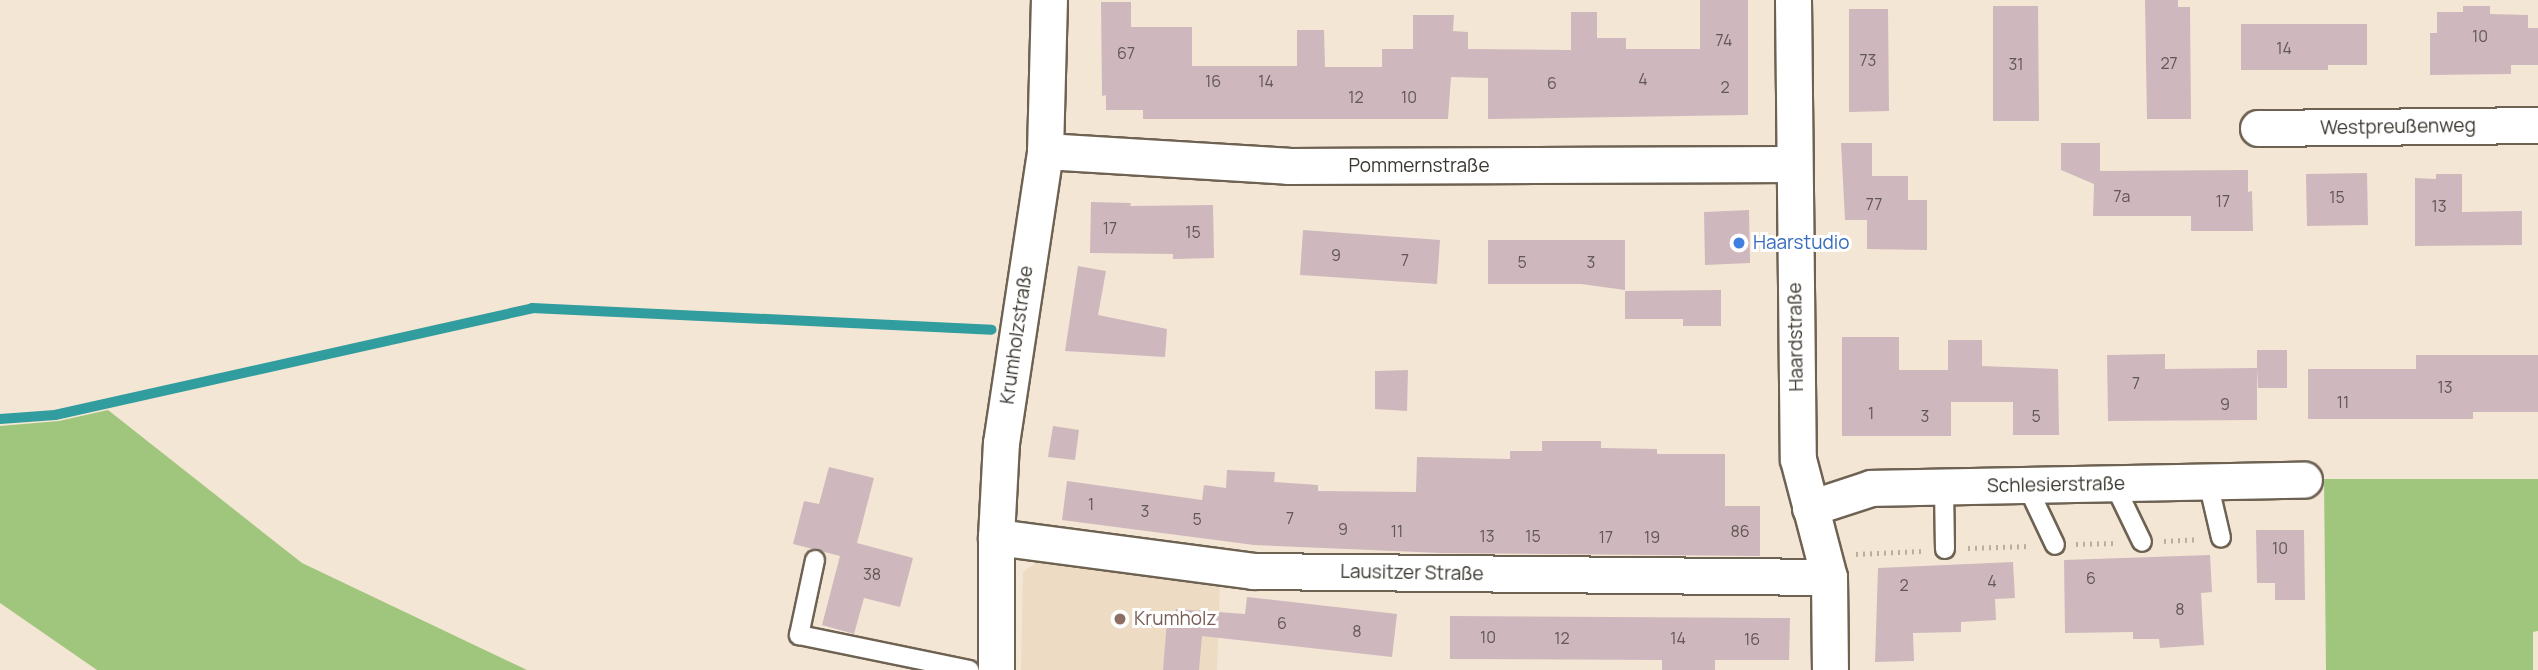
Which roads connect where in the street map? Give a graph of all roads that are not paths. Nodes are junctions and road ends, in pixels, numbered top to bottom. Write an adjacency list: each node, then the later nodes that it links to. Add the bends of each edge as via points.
1 (1049, 0): 5 (street, Krumholzstraße)
2 (1793, 0): 6 (street, Haardstraße)
3 (2538, 125): 4 (street, Westpreußenweg)
4 (2258, 128)
5 (1045, 151): 6 (street, Pommernstraße, via 1288,166); 13 (street, Krumholzstraße, via 1001,443)
6 (1794, 164): 12 (street, Haardstraße, via 1798,458)
7 (2304, 480): 8 (street, Schlesierstraße)
8 (2208, 482): 9 (street, Schlesierstraße); 14 (lane)
9 (2114, 484): 10 (street, Schlesierstraße); 15 (lane)
10 (2027, 486): 11 (street, Schlesierstraße); 16 (lane)
11 (1944, 487): 12 (street, Schlesierstraße, via 1871,488); 17 (lane)
12 (1810, 508): 19 (street, Haardstraße)
13 (996, 537): 19 (street, Lausitzer Straße, via 1253,571); 21 (street, Krumholzstraße)
14 (2221, 538)
15 (2142, 542)
16 (2055, 545)
17 (1945, 549)
18 (815, 560): 20 (lane, via 799,635)
19 (1826, 567): 22 (street, Haardstraße)
20 (969, 670)
21 (996, 670)
22 (1830, 670)

